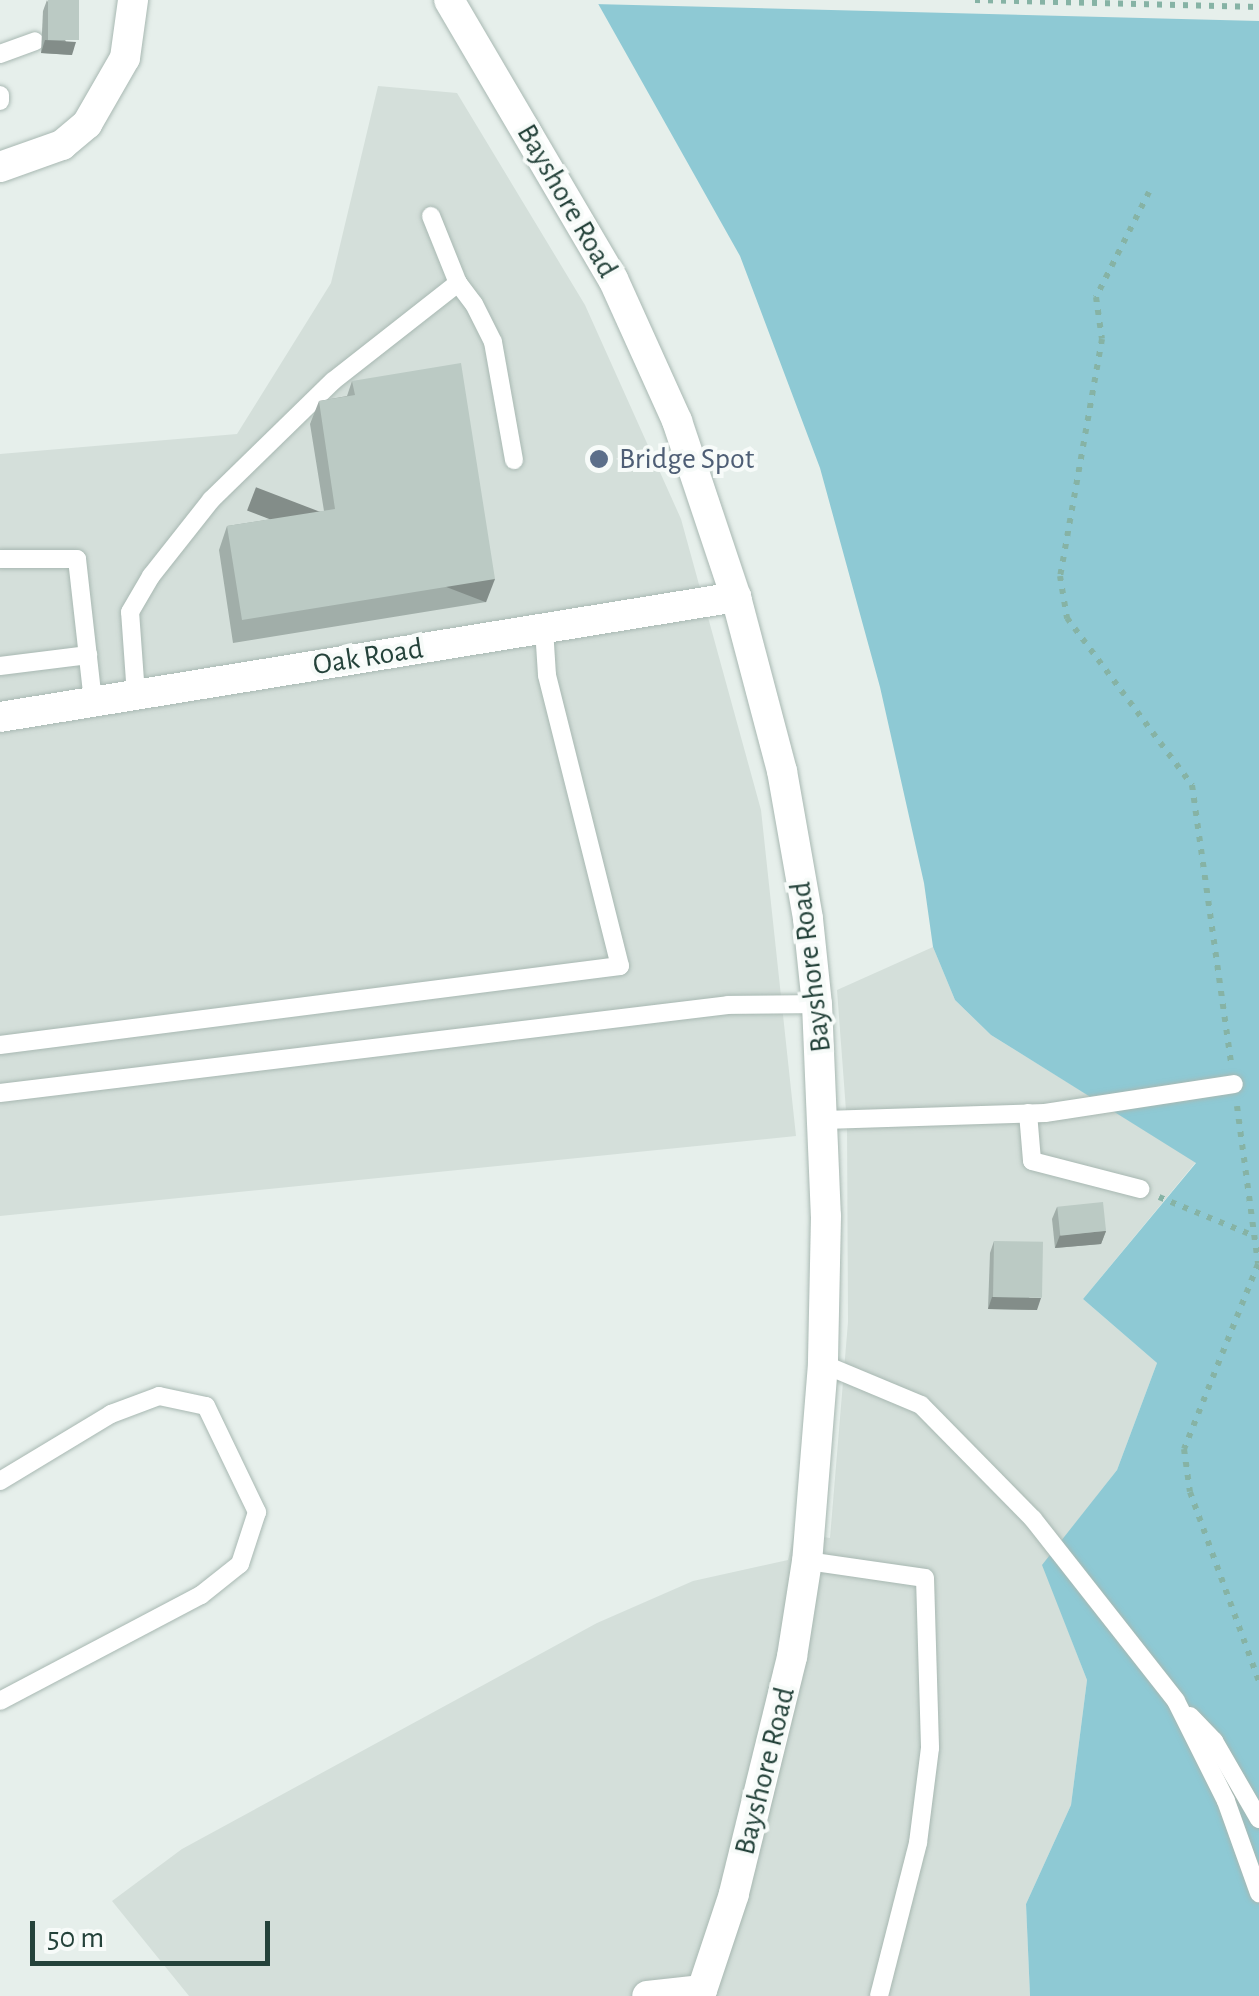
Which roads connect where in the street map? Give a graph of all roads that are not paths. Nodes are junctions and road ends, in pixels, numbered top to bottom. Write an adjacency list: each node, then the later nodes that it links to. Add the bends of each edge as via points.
1 (133, 0): 5 (street, via 125,58 87,124 62,145)
2 (449, 0): 10 (street, Bayshore Road, via 613,279 677,421)
3 (36, 42): 4 (lane)
4 (0, 54)
5 (0, 166)
6 (430, 216): 7 (lane)
7 (458, 284): 8 (lane, via 494,342); 14 (lane, via 334,380 211,500 151,576 130,612)
8 (514, 460)
9 (0, 560): 12 (lane, via 76,559)
10 (736, 598): 11 (street, Oak Road); 17 (street, Bayshore Road, via 782,771)
11 (544, 628): 14 (street, Oak Road); 18 (lane, via 547,675 620,966)
12 (88, 655): 13 (lane); 15 (lane)
13 (0, 666)
14 (136, 695): 15 (street, Oak Road)
15 (94, 702): 16 (street, Oak Road)
16 (0, 717)
17 (816, 1004): 20 (lane, via 728,1005); 22 (street, Bayshore Road)
18 (0, 1045)
19 (1234, 1084): 21 (lane)
20 (0, 1093)
21 (1028, 1113): 22 (lane); 23 (lane, via 1032,1161)
22 (824, 1120): 24 (street, Bayshore Road)
23 (1140, 1189)
24 (823, 1364): 26 (street, Bayshore Road); 28 (lane, via 922,1406 1033,1520)
25 (0, 1481): 27 (lane, via 110,1414 160,1396 206,1406 256,1512 240,1564 201,1596)
26 (807, 1562): 31 (street, Bayshore Road, via 774,1744); 33 (lane, via 924,1578 930,1748 918,1843)
27 (0, 1701)
28 (1176, 1701): 29 (lane, via 1214,1741); 30 (lane, via 1226,1801)
29 (1259, 1819)
30 (1259, 1893)
31 (701, 1993): 32 (street)
32 (647, 1996)
33 (879, 1996)

